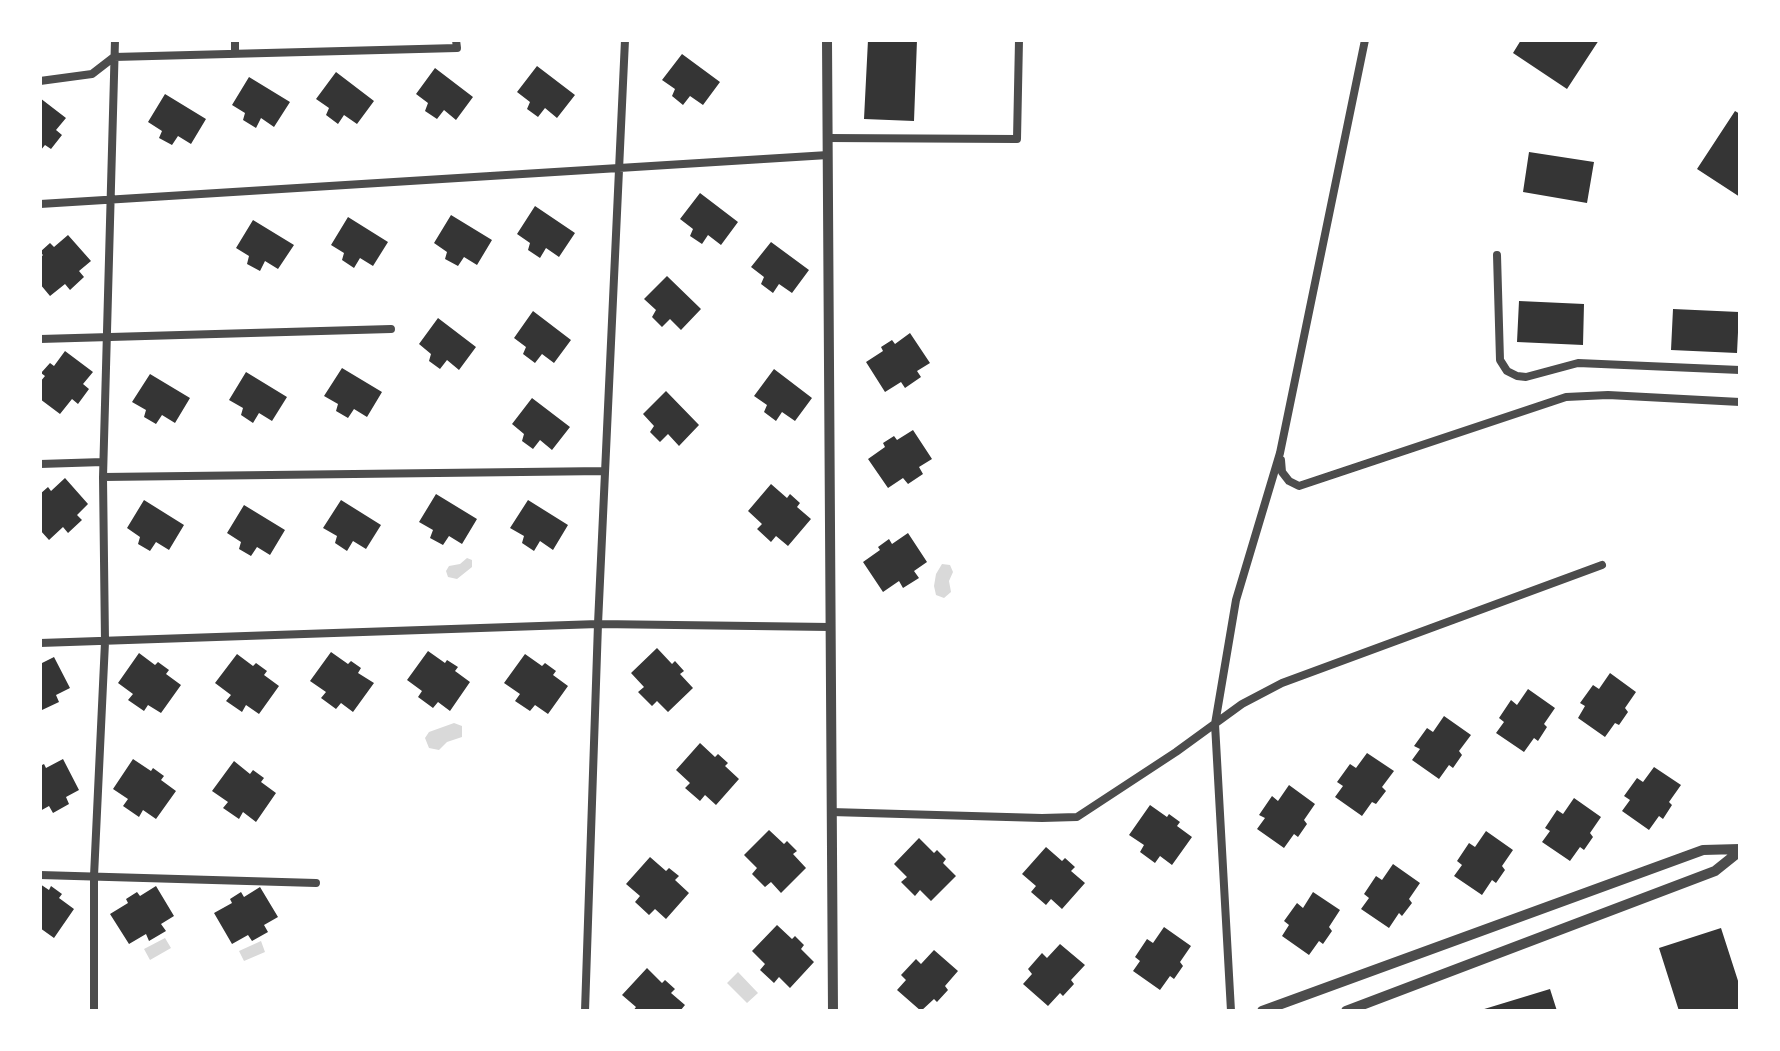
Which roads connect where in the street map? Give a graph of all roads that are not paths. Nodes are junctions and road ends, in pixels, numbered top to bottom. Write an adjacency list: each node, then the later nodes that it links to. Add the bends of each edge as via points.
1 (115, 40): 9 (street)
2 (235, 40): 8 (street)
3 (456, 40): 8 (street, via 457,48)
4 (625, 40): 13 (street)
5 (827, 40): 11 (street)
6 (1019, 40): 11 (street, via 1017,139)
7 (1365, 40): 22 (street)
8 (235, 54): 9 (street)
9 (114, 57): 10 (street, via 92,74); 14 (street)
10 (40, 81)
11 (827, 138): 12 (street)
12 (828, 155): 13 (street); 29 (street)
13 (618, 168): 14 (street); 25 (street)
14 (112, 200): 15 (street); 18 (street)
15 (40, 204)
16 (1497, 255): 20 (street, via 1500,360 1517,376 1578,363)
17 (391, 329): 18 (street)
18 (108, 337): 19 (street); 23 (street)
19 (40, 339)
20 (1740, 370)
21 (1740, 402): 22 (street, via 1566,397 1299,486 1282,472)
22 (1280, 453): 32 (street, via 1236,600)
23 (103, 462): 24 (street); 26 (street)
24 (40, 464)
25 (605, 471): 26 (street); 28 (street)
26 (103, 477): 30 (street)
27 (1602, 565): 32 (street, via 1282,683)
28 (598, 624): 29 (street); 30 (street); 39 (street)
29 (830, 627): 33 (street)
30 (105, 642): 31 (street); 36 (street)
31 (40, 643)
32 (1215, 724): 33 (street, via 1077,817); 41 (street)
33 (831, 812): 40 (street)
34 (1740, 850): 42 (street, via 1703,850); 43 (street, via 1715,871)
35 (40, 875): 36 (street)
36 (94, 876): 37 (street); 38 (street)
37 (316, 883)
38 (94, 1011)
39 (585, 1011)
40 (833, 1011)
41 (1231, 1011)
42 (1262, 1011)
43 (1346, 1011)

